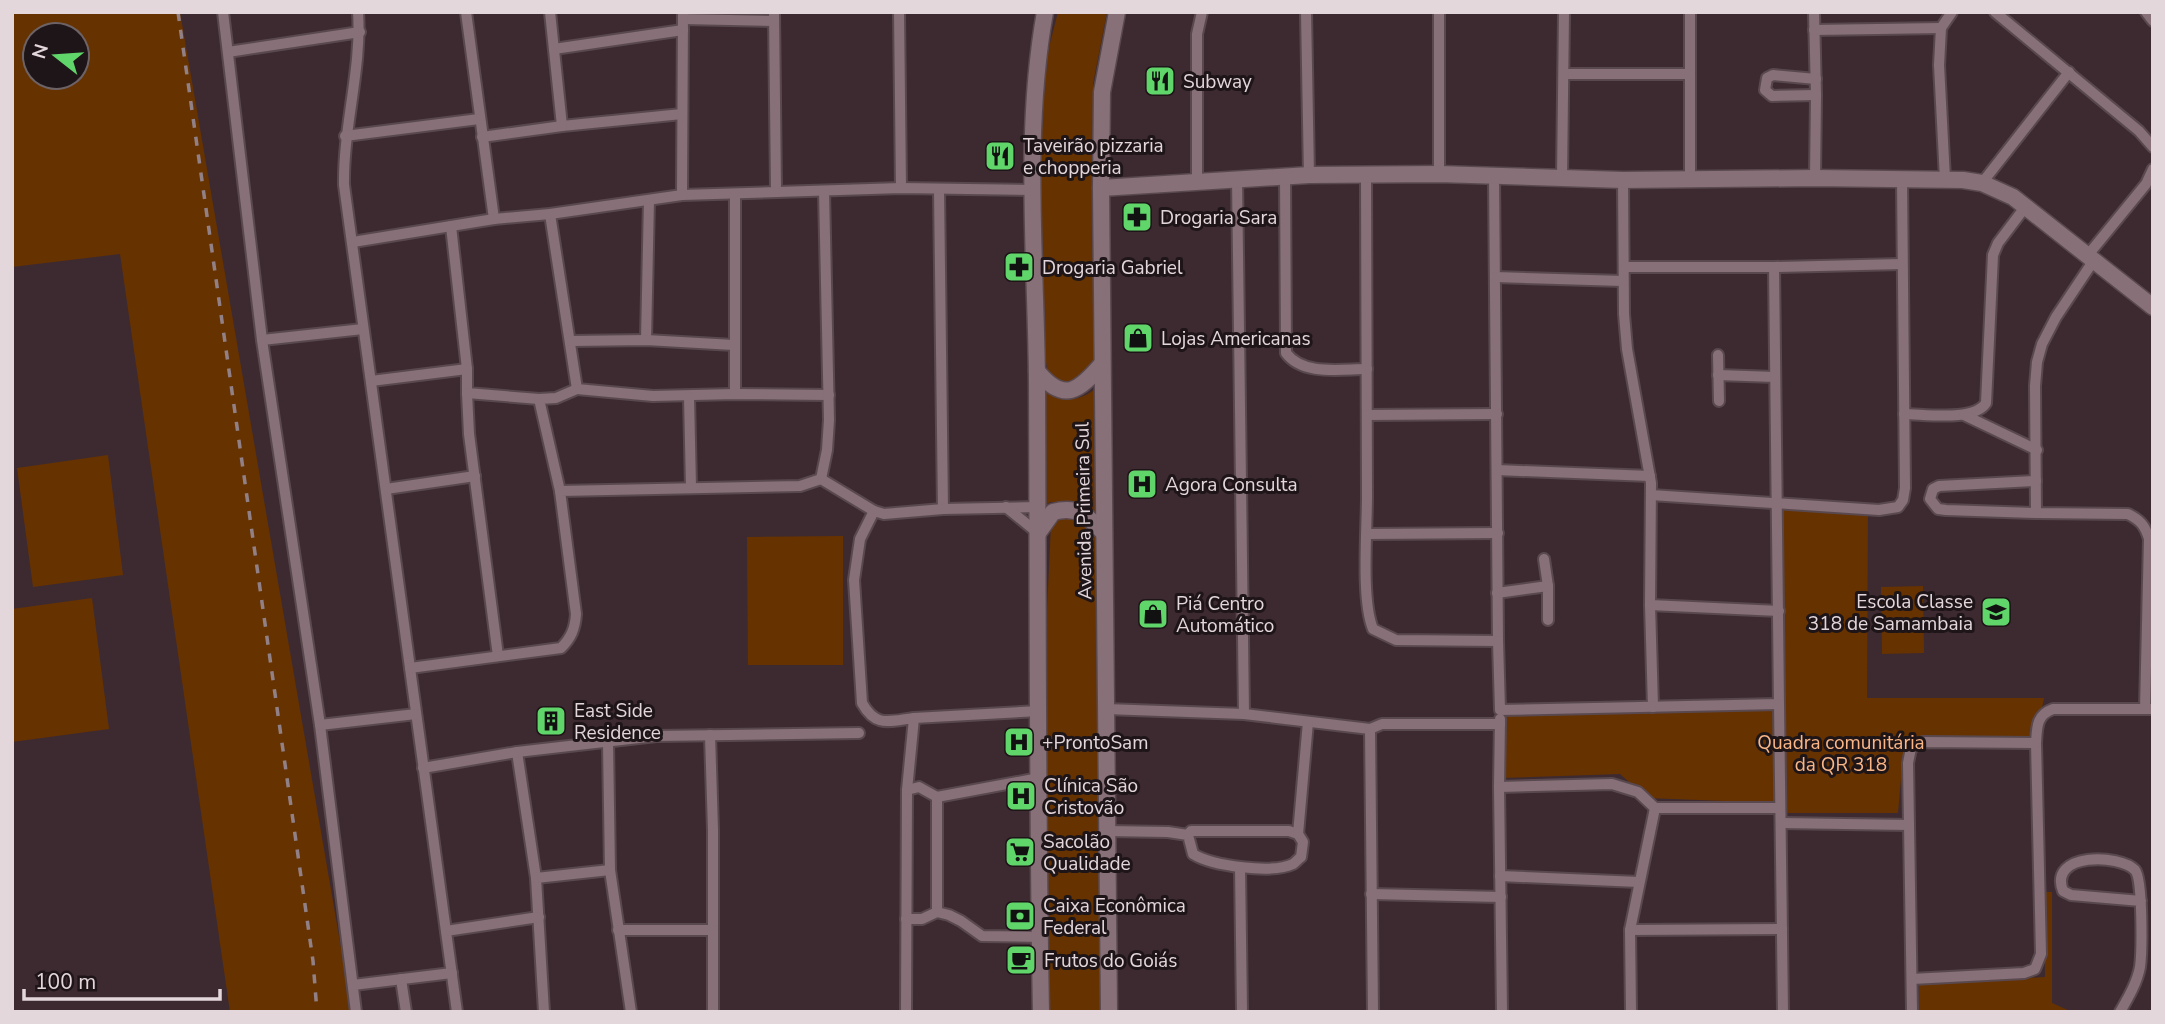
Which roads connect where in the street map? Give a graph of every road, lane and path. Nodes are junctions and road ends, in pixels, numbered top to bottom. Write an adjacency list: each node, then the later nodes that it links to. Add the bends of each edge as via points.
1 (223, 12): 24 (street)
2 (358, 12): 22 (street)
3 (466, 12): 31 (street)
4 (550, 12): 23 (street)
5 (899, 12): 51 (street)
6 (1045, 12): 54 (main road, via 1037,58)
7 (1117, 12): 52 (main road, Avenida Primeira Sul, via 1102,92)
8 (1202, 12): 46 (street, via 1196,34)
9 (1306, 12): 39 (street)
10 (1439, 12): 37 (street)
11 (1564, 12): 26 (street)
12 (1690, 12): 27 (street)
13 (1814, 12): 21 (street)
14 (1952, 12): 20 (street)
15 (1995, 12): 25 (street)
16 (2146, 12): 19 (street)
17 (774, 17): 18 (street); 55 (street)
18 (683, 20): 23 (street); 30 (street)
19 (2153, 20)
20 (1941, 28): 21 (street); 45 (street)
21 (1814, 30): 28 (street)
22 (360, 32): 24 (street); 33 (street)
23 (554, 49): 32 (street)
24 (228, 52): 73 (street)
25 (2069, 72): 35 (street); 50 (street)
26 (1565, 74): 27 (street); 44 (street)
27 (1690, 74): 48 (street)
28 (1816, 79): 29 (street); 29 (street, via 1773,75 1765,86 1772,96)
29 (1816, 95): 43 (street)
30 (682, 114): 32 (street); 58 (street)
31 (479, 119): 33 (street); 34 (street)
32 (562, 126): 34 (street)
33 (345, 136): 64 (street, via 344,185)
34 (482, 137): 62 (street)
35 (2152, 145)
36 (2153, 169): 65 (street)
37 (1439, 174): 40 (main road); 41 (main road)
38 (1285, 175): 39 (main road); 42 (main road); 80 (street, via 1286,353 1292,361 1322,370)
39 (1309, 175): 40 (main road)
40 (1366, 175): 80 (street)
41 (1494, 176): 44 (main road); 69 (street)
42 (1237, 178): 46 (main road); 132 (street)
43 (1815, 178): 48 (main road); 49 (main road)
44 (1562, 179): 47 (main road)
45 (1945, 179): 49 (main road); 50 (main road)
46 (1197, 180): 52 (main road)
47 (1623, 180): 48 (main road); 67 (street)
48 (1690, 180)
49 (1902, 180): 66 (street)
50 (1982, 183): 60 (main road)
51 (901, 188): 53 (street); 56 (street)
52 (1101, 188): 78 (main road, Avenida Primeira Sul)
53 (939, 190): 54 (street); 109 (street)
54 (1033, 190): 81 (main road)
55 (776, 191): 56 (street); 57 (street)
56 (824, 191): 88 (street)
57 (735, 194): 58 (street); 76 (street)
58 (682, 195): 59 (street)
59 (649, 200): 61 (street); 74 (street)
60 (2026, 206): 65 (main road); 95 (street, via 1993,255 1988,390 1983,408)
61 (550, 214): 62 (street); 75 (street)
62 (494, 219): 63 (street)
63 (451, 226): 64 (street); 79 (street)
64 (353, 242): 72 (street)
65 (2091, 258): 71 (main road); 96 (street, via 2042,344 2035,386)
66 (1902, 264): 68 (street); 93 (street)
67 (1624, 267): 68 (street); 70 (street)
68 (1774, 267): 83 (street)
69 (1495, 277): 70 (street); 92 (street)
70 (1623, 281): 98 (street, via 1627,349)
71 (2153, 307)
72 (363, 328): 73 (street); 84 (street)
73 (262, 340): 136 (street)
74 (646, 340): 75 (street); 76 (street)
75 (571, 341): 85 (street)
76 (734, 345): 87 (street)
77 (1718, 355): 82 (street)
78 (1102, 364): 81 (main road, via 1086,383 1069,391 1052,387); 113 (main road, Avenida Primeira Sul)
79 (467, 369): 84 (street); 86 (street)
80 (1367, 369): 94 (street)
81 (1037, 371): 108 (main road)
82 (1718, 375): 83 (street); 91 (street)
83 (1775, 377): 106 (street)
84 (371, 380): 103 (street)
85 (577, 389): 89 (street); 90 (street)
86 (467, 393): 90 (street); 99 (street)
87 (735, 394): 88 (street); 89 (street)
88 (829, 395): 100 (street)
89 (689, 397): 102 (street)
90 (539, 399): 104 (street)
91 (1719, 401)
92 (1497, 414): 94 (street); 97 (street)
93 (1904, 414): 95 (street); 106 (street, via 1905,488 1898,507 1879,510)
94 (1367, 415): 115 (street)
95 (1965, 415): 96 (street)
96 (2037, 450): 101 (street)
97 (1497, 470): 98 (street); 114 (street)
98 (1650, 476): 105 (street)
99 (475, 477): 103 (street); 123 (street)
100 (821, 479): 102 (street, via 800,486); 110 (street)
101 (2036, 481): 111 (street); 111 (street, via 1939,486 1930,499 1938,509)
102 (691, 487): 104 (street)
103 (386, 489): 124 (street)
104 (560, 491): 123 (street, via 575,626 561,648)
105 (1651, 495): 106 (street); 119 (street)
106 (1777, 502): 120 (street)
107 (1006, 507): 108 (street); 109 (street); 112 (street)
108 (1037, 507): 112 (main road)
109 (943, 509): 110 (street)
110 (874, 511): 133 (street, via 860,539 854,580 862,703 870,716 883,722)
111 (2036, 513): 128 (street, via 2128,514 2145,528 2149,539)
112 (1038, 533): 113 (main road, via 1053,512 1070,509 1088,516); 130 (main road)
113 (1104, 533): 127 (main road, Avenida Primeira Sul)
114 (1498, 533): 115 (street); 118 (street)
115 (1367, 534): 122 (street, via 1368,613 1373,629 1396,640)
116 (1544, 559): 117 (street)
117 (1548, 586): 118 (street); 121 (street)
118 (1497, 593): 122 (street)
119 (1650, 605): 120 (street); 126 (street)
120 (1779, 611): 125 (street)
121 (1548, 620)
122 (1498, 641): 129 (street)
123 (498, 656): 124 (street)
124 (410, 668): 131 (street)
125 (1779, 704): 126 (street); 149 (street)
126 (1653, 707): 129 (street)
127 (1106, 709): 132 (street); 152 (main road, Avenida Primeira Sul)
128 (2149, 709): 141 (street, via 2053,709 2040,717)
129 (1500, 710): 135 (street)
130 (1039, 711): 133 (street); 144 (main road)
131 (416, 714): 136 (street); 143 (street)
132 (1244, 714): 134 (street)
133 (914, 718): 146 (street)
134 (1308, 722): 137 (street); 153 (street)
135 (1500, 724): 137 (street, via 1382,724); 145 (street)
136 (320, 725): 177 (street)
137 (1370, 729): 162 (street)
138 (859, 733): 139 (street)
139 (710, 735): 140 (street); 170 (street)
140 (608, 743): 142 (street); 156 (street)
141 (2036, 743): 151 (street, via 1916,744 1908,763); 161 (street)
142 (517, 752): 143 (street); 158 (street)
143 (423, 768): 172 (street)
144 (1039, 778): 147 (street); 173 (main road)
145 (1499, 787): 148 (street, via 1612,784 1638,792); 157 (street)
146 (907, 790): 147 (street, via 919,787); 167 (street)
147 (937, 797): 165 (street)
148 (1655, 808): 149 (street); 159 (street)
149 (1780, 808): 150 (street)
150 (1781, 823): 151 (street); 168 (street)
151 (1909, 825): 176 (street)
152 (1107, 831): 154 (street); 186 (main road, Avenida Primeira Sul)
153 (1298, 834): 154 (street, via 1213,830); 155 (street, via 1303,842 1301,857 1292,864)
154 (1188, 835): 155 (street, via 1190,849 1199,858)
155 (1240, 867): 187 (street)
156 (610, 870): 158 (street); 169 (street)
157 (1500, 876): 159 (street); 163 (street)
158 (536, 878): 166 (street)
159 (1639, 883): 171 (street)
160 (2060, 884): 161 (street); 164 (street, via 2063,891 2081,898); 164 (street, via 2063,870 2070,864 2121,862 2139,876)
161 (2040, 885): 176 (street, via 2041,954 2035,969)
162 (1371, 894): 163 (street); 188 (street)
163 (1501, 897): 189 (street)
164 (2141, 901): 193 (street, via 2140,966)
165 (937, 912): 167 (street, via 922,919); 173 (street, via 982,936)
166 (538, 917): 172 (street); 181 (street)
167 (906, 919): 184 (street)
168 (1782, 929): 171 (street); 191 (street)
169 (618, 930): 170 (street); 182 (street)
170 (713, 930): 183 (street)
171 (1630, 930): 190 (street)
172 (446, 931): 174 (street)
173 (1040, 937): 185 (main road)
174 (452, 973): 175 (street); 180 (street)
175 (401, 979): 177 (street); 179 (street)
176 (1912, 979): 192 (street)
177 (353, 985): 178 (street)
178 (356, 1012)
179 (406, 1012)
180 (457, 1012)
181 (544, 1012)
182 (631, 1012)
183 (713, 1012)
184 (906, 1012)
185 (1041, 1012)
186 (1108, 1012)
187 (1242, 1012)
188 (1373, 1012)
189 (1503, 1012)
190 (1631, 1012)
191 (1783, 1012)
192 (1912, 1012)
193 (2120, 1012)

